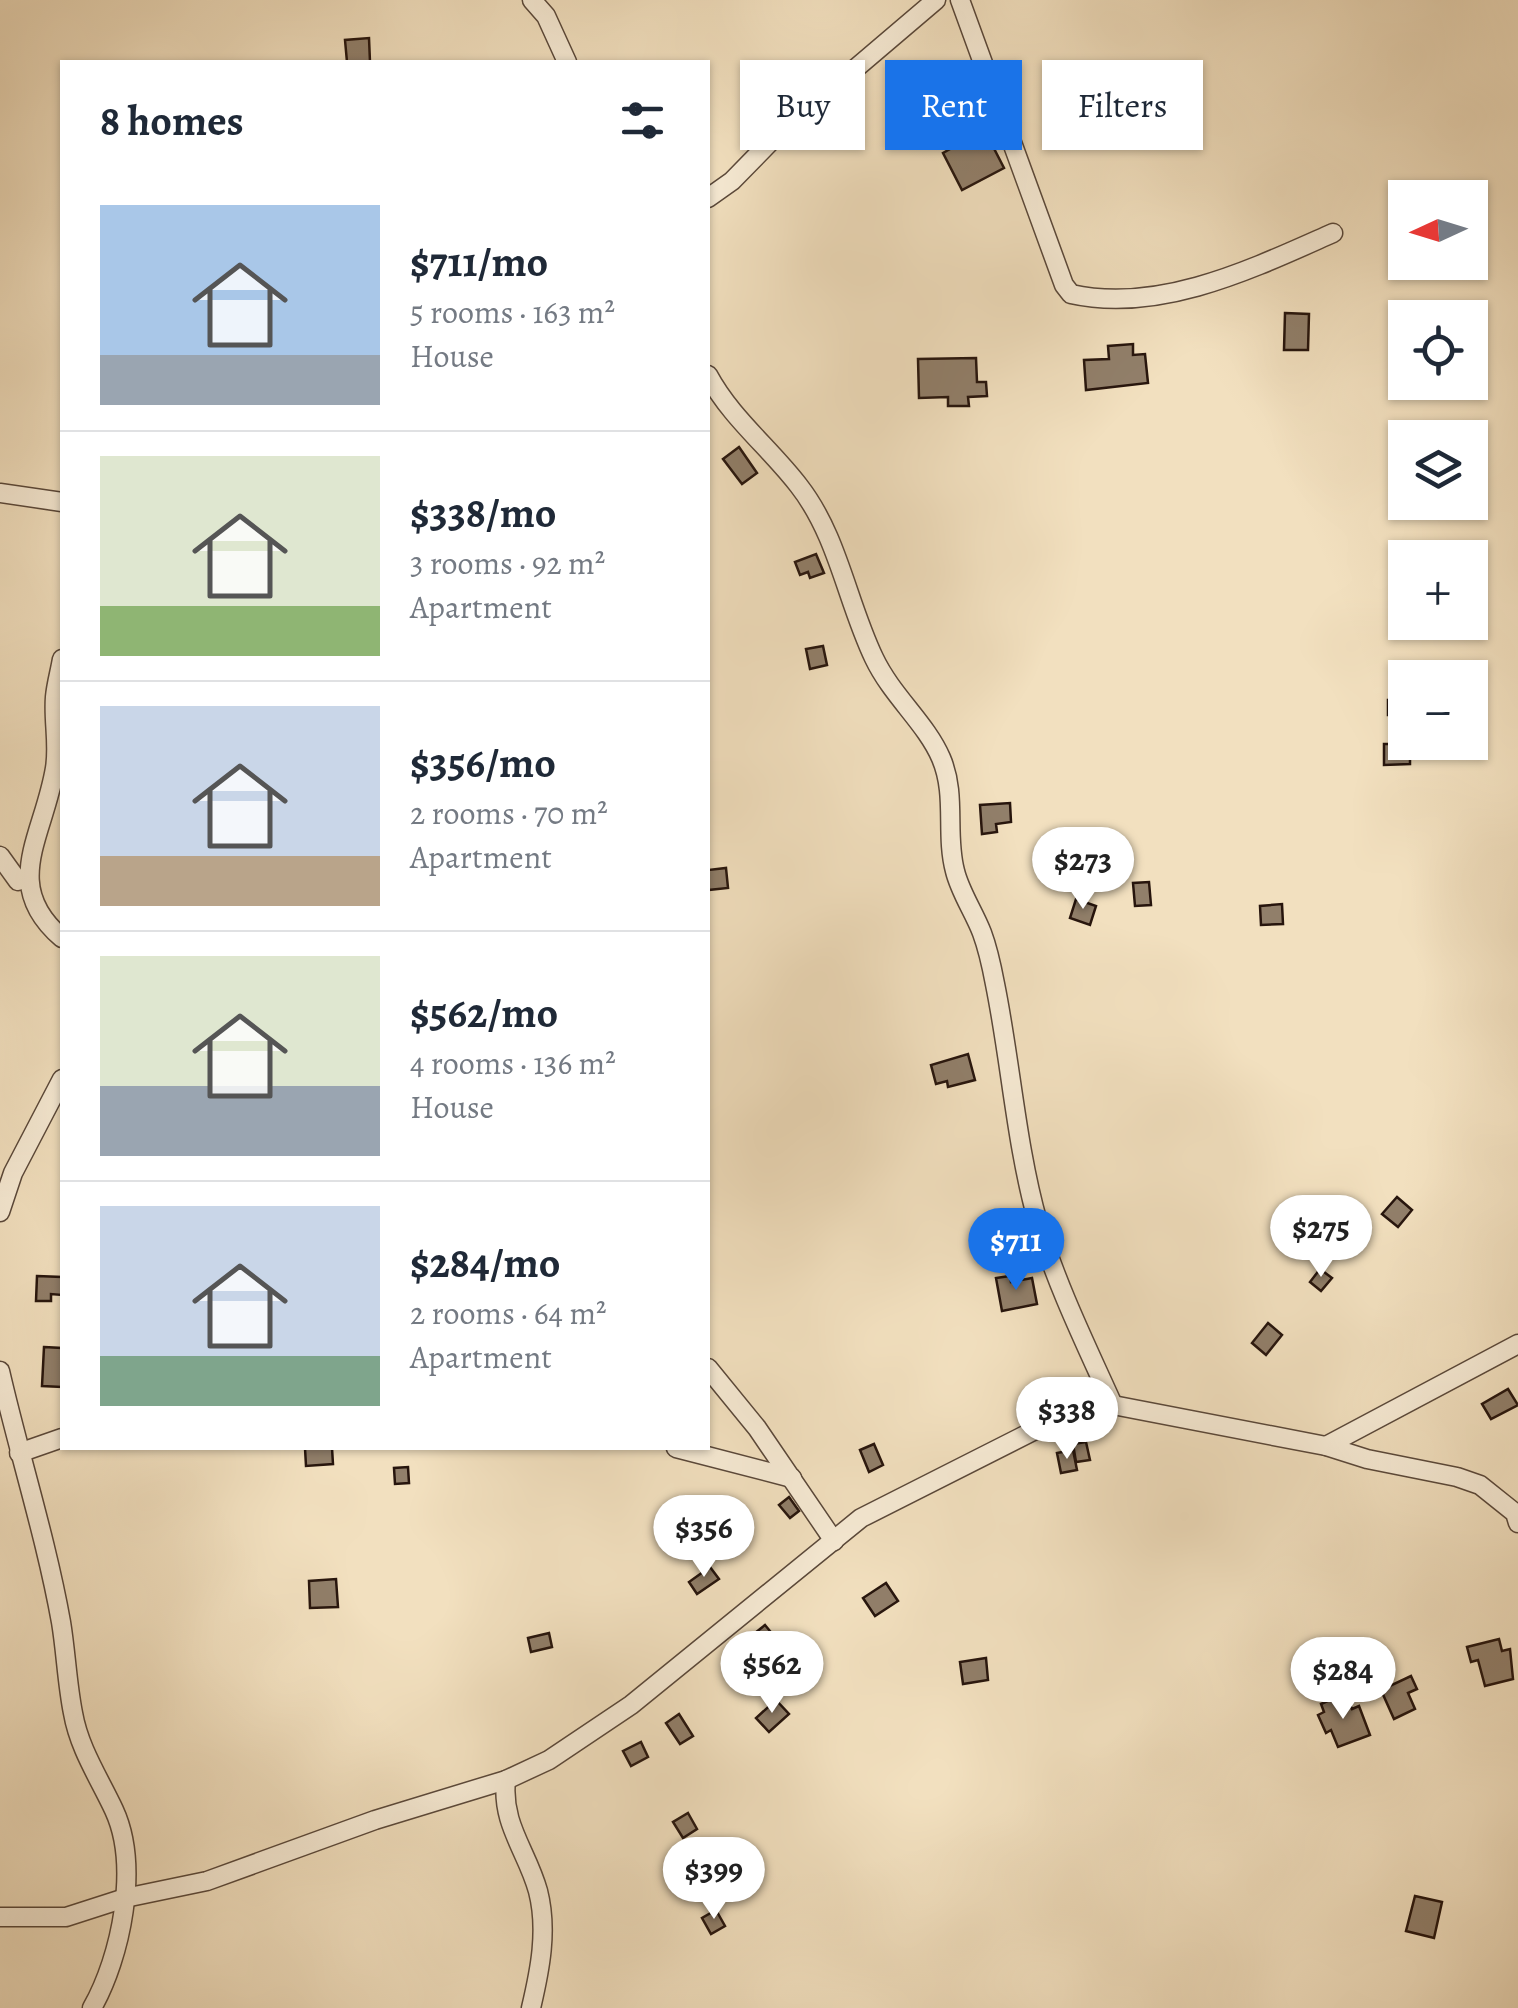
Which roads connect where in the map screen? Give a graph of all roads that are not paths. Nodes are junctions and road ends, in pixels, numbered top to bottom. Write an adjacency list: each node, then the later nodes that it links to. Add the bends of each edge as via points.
1 (532, 0): 4 (street)
2 (936, 0): 5 (street)
3 (960, 0): 6 (street, via 1071,294 1115,298 1190,288 1238,275)
4 (566, 60)
5 (710, 197)
6 (1333, 233)
7 (710, 378): 19 (street, via 800,486 832,542 875,661 942,759 955,871 983,935 995,985 1037,1218)
8 (0, 493): 9 (street)
9 (60, 502)
10 (60, 670): 12 (street, via 56,764)
11 (0, 856): 12 (street)
12 (18, 881): 13 (street, via 41,924)
13 (60, 937)
14 (60, 1082): 15 (street)
15 (1, 1206)
16 (1518, 1344): 21 (street)
17 (710, 1370): 24 (street)
18 (0, 1371): 23 (street)
19 (1113, 1405): 21 (street); 26 (street, via 1040,1428 889,1502)
20 (60, 1439): 23 (street)
21 (1326, 1446): 25 (street, via 1456,1476 1480,1485)
22 (684, 1450): 24 (street)
23 (19, 1453): 28 (street, via 61,1621 80,1743 122,1832)
24 (792, 1478): 26 (street)
25 (1517, 1516)
26 (834, 1540): 27 (street, via 631,1705)
27 (506, 1780): 28 (street, via 207,1881); 31 (street, via 506,1814 542,1913)
28 (125, 1898): 29 (street, via 66,1917); 30 (street, via 104,1987)
29 (0, 1917)
30 (92, 2008)
31 (531, 2008)

